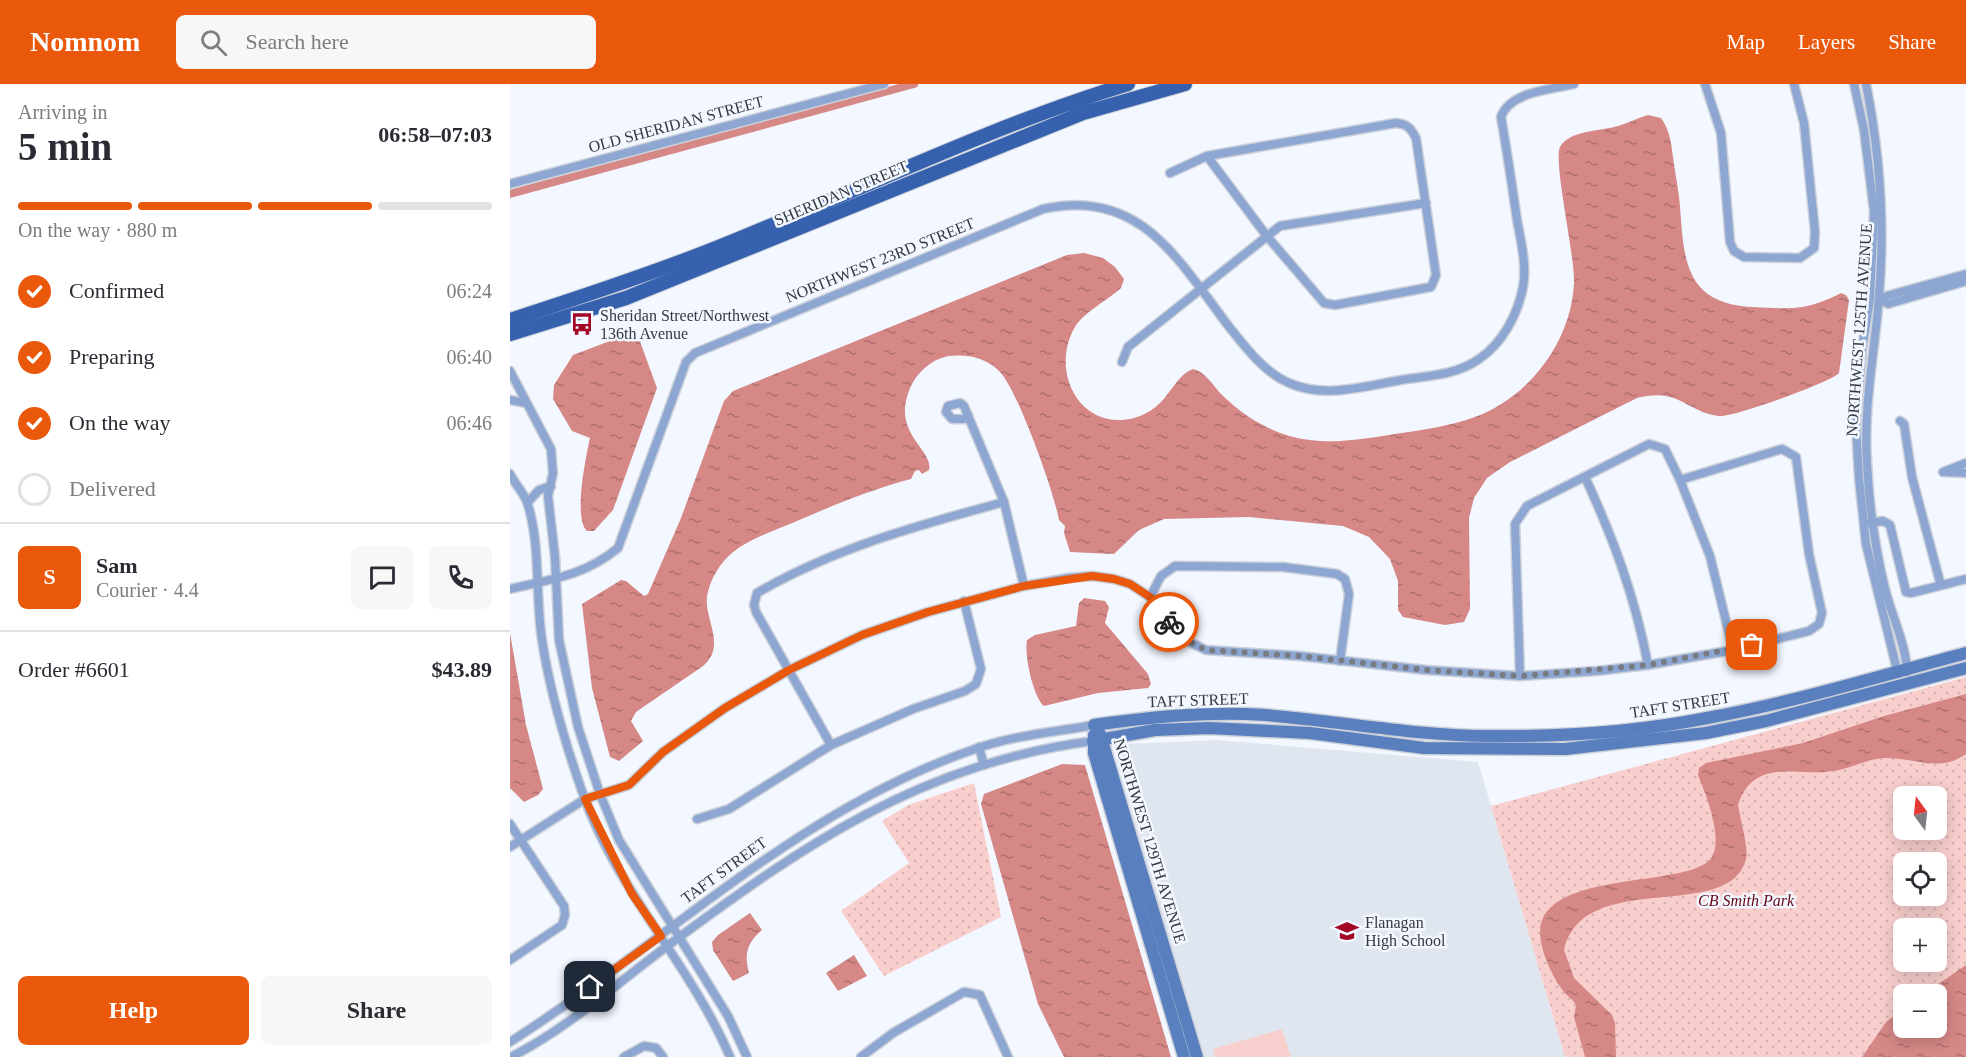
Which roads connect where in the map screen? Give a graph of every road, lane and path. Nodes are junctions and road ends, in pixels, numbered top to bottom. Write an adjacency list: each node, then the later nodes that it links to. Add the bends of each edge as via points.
1 (884, 84): 11 (street, OLD SHERIDAN STREET)
2 (1128, 84): 18 (main road, SHERIDAN STREET, via 1082,98 621,284)
3 (1185, 84): 19 (main road, SHERIDAN STREET, via 1083,112 647,289)
4 (1574, 84): 16 (street, NORTHWEST 23RD STREET, via 1517,98 1505,106 1501,117 1524,285 1507,330 1480,359 1453,372 1329,392 1289,383 1248,350)
5 (1705, 84): 6 (street, via 1720,133 1734,251 1744,257 1800,258 1814,248 1813,197 1804,123)
6 (1794, 84)
7 (1854, 84): 34 (street, NORTHWEST 125TH AVENUE, via 1874,211 1870,299 1856,426)
8 (1866, 84): 17 (street, NORTHWEST 125TH AVENUE, via 1875,128 1882,208)
9 (1207, 156): 10 (street); 12 (street, via 1396,123 1410,127 1416,138); 13 (street)
10 (1170, 173)
11 (510, 184)
12 (1426, 203): 13 (street, via 1280,226); 13 (street, via 1434,281 1431,286 1335,305 1324,303)
13 (1266, 235): 16 (street)
14 (1966, 274): 17 (street)
15 (1966, 281): 17 (street, via 1888,304)
16 (1200, 288): 20 (street, via 1128,346); 35 (street, NORTHWEST 23RD STREET, via 1151,230 1123,213 1068,203 1042,209 695,353 686,362 618,548 598,564)
17 (1879, 298): 34 (street, NORTHWEST 125TH AVENUE, via 1866,420)
18 (510, 320)
19 (510, 334)
20 (1122, 363)
21 (510, 371): 23 (street)
22 (510, 400): 23 (street)
23 (526, 403): 31 (street, via 551,449)
24 (968, 415): 33 (street)
25 (1900, 422): 38 (street, via 1904,424 1912,477)
26 (1966, 464): 27 (street, via 1943,472)
27 (1966, 473)
28 (510, 474): 32 (street)
29 (1585, 477): 30 (street, via 1639,448 1657,444 1665,449); 46 (street, via 1614,541 1638,612); 50 (street, via 1527,506 1515,524)
30 (1680, 480): 43 (street, via 1710,556); 43 (street, via 1774,450 1789,451 1796,457 1809,554 1822,613 1819,624 1809,631)
31 (551, 486): 32 (street, via 539,490); 35 (street, via 548,496)
32 (528, 502): 37 (street)
33 (1004, 502): 39 (street); 48 (street, via 917,525 842,552 757,593 754,605)
34 (1868, 523): 36 (street, via 1883,521 1890,525 1906,592 1911,594); 49 (street, NORTHWEST 125TH AVENUE)
35 (556, 578): 37 (street, NORTHWEST 23RD STREET); 59 (street, via 564,670)
36 (1966, 579)
37 (538, 582): 40 (street, NORTHWEST 23RD STREET); 60 (street, via 542,641 562,730)
38 (1940, 582)
39 (1024, 586): 41 (street, via 1092,576 1114,579); 42 (street)
40 (510, 589)
41 (1150, 597): 45 (street, via 1181,638 1206,650); 45 (street, via 1161,576 1175,566 1283,567 1337,574 1345,579 1349,594)
42 (964, 601): 48 (street, via 862,635); 56 (street, via 981,669 979,677 965,691)
43 (1732, 650): 46 (street)
44 (1966, 653): 49 (street, TAFT STREET)
45 (1340, 661): 50 (street)
46 (1648, 665): 50 (street)
47 (1966, 668): 51 (street, TAFT STREET)
48 (789, 670): 56 (street); 59 (street, via 725,708 663,752 629,785)
49 (1902, 670): 51 (street, NORTHWEST 125TH AVENUE); 52 (street, TAFT STREET, via 1763,707 1627,730 1491,736 1393,731)
50 (1520, 676)
51 (1906, 684): 54 (street, TAFT STREET, via 1706,733 1576,748 1424,748)
52 (1311, 720): 53 (street, TAFT STREET, via 1209,713); 54 (street)
53 (1094, 725): 55 (street, NORTHWEST 129TH AVENUE); 57 (street, TAFT STREET)
54 (1310, 733): 55 (street, TAFT STREET, via 1209,728 1155,730)
55 (1098, 740): 58 (street, TAFT STREET, via 1055,746); 74 (street, NORTHWEST 129TH AVENUE); 76 (street, NORTHWEST 129TH AVENUE, via 1094,753)
56 (831, 745): 63 (street, via 729,810)
57 (979, 747): 58 (street); 61 (street, TAFT STREET, via 924,768)
58 (984, 765): 62 (street, TAFT STREET, via 935,781)
59 (600, 794): 60 (street); 69 (street, via 619,840)
60 (585, 799): 65 (street); 70 (street, via 632,894)
61 (858, 802): 62 (street); 67 (street, TAFT STREET)
62 (865, 813): 68 (street, TAFT STREET)
63 (697, 819)
64 (510, 824): 65 (street)
65 (522, 839): 66 (street); 73 (street, via 566,915 562,925)
66 (510, 847)
67 (770, 855): 68 (street); 69 (street, TAFT STREET)
68 (778, 867): 71 (street, TAFT STREET)
69 (672, 928): 70 (street, TAFT STREET); 71 (street)
70 (661, 936): 72 (street); 75 (street, TAFT STREET)
71 (679, 938): 72 (street, TAFT STREET); 81 (street, via 728,1016)
72 (668, 945): 77 (street, TAFT STREET, via 600,998); 80 (street, via 716,1024)
73 (510, 960)
74 (1192, 1039): 76 (street); 84 (street, NORTHWEST 129TH AVENUE)
75 (510, 1042)
76 (1183, 1054)
77 (511, 1057)
78 (624, 1057): 79 (street, via 644,1046 656,1048)
79 (663, 1057)
80 (730, 1057)
81 (747, 1057)
82 (861, 1057): 83 (street, via 964,992 980,994)
83 (1008, 1057)
84 (1197, 1057)

